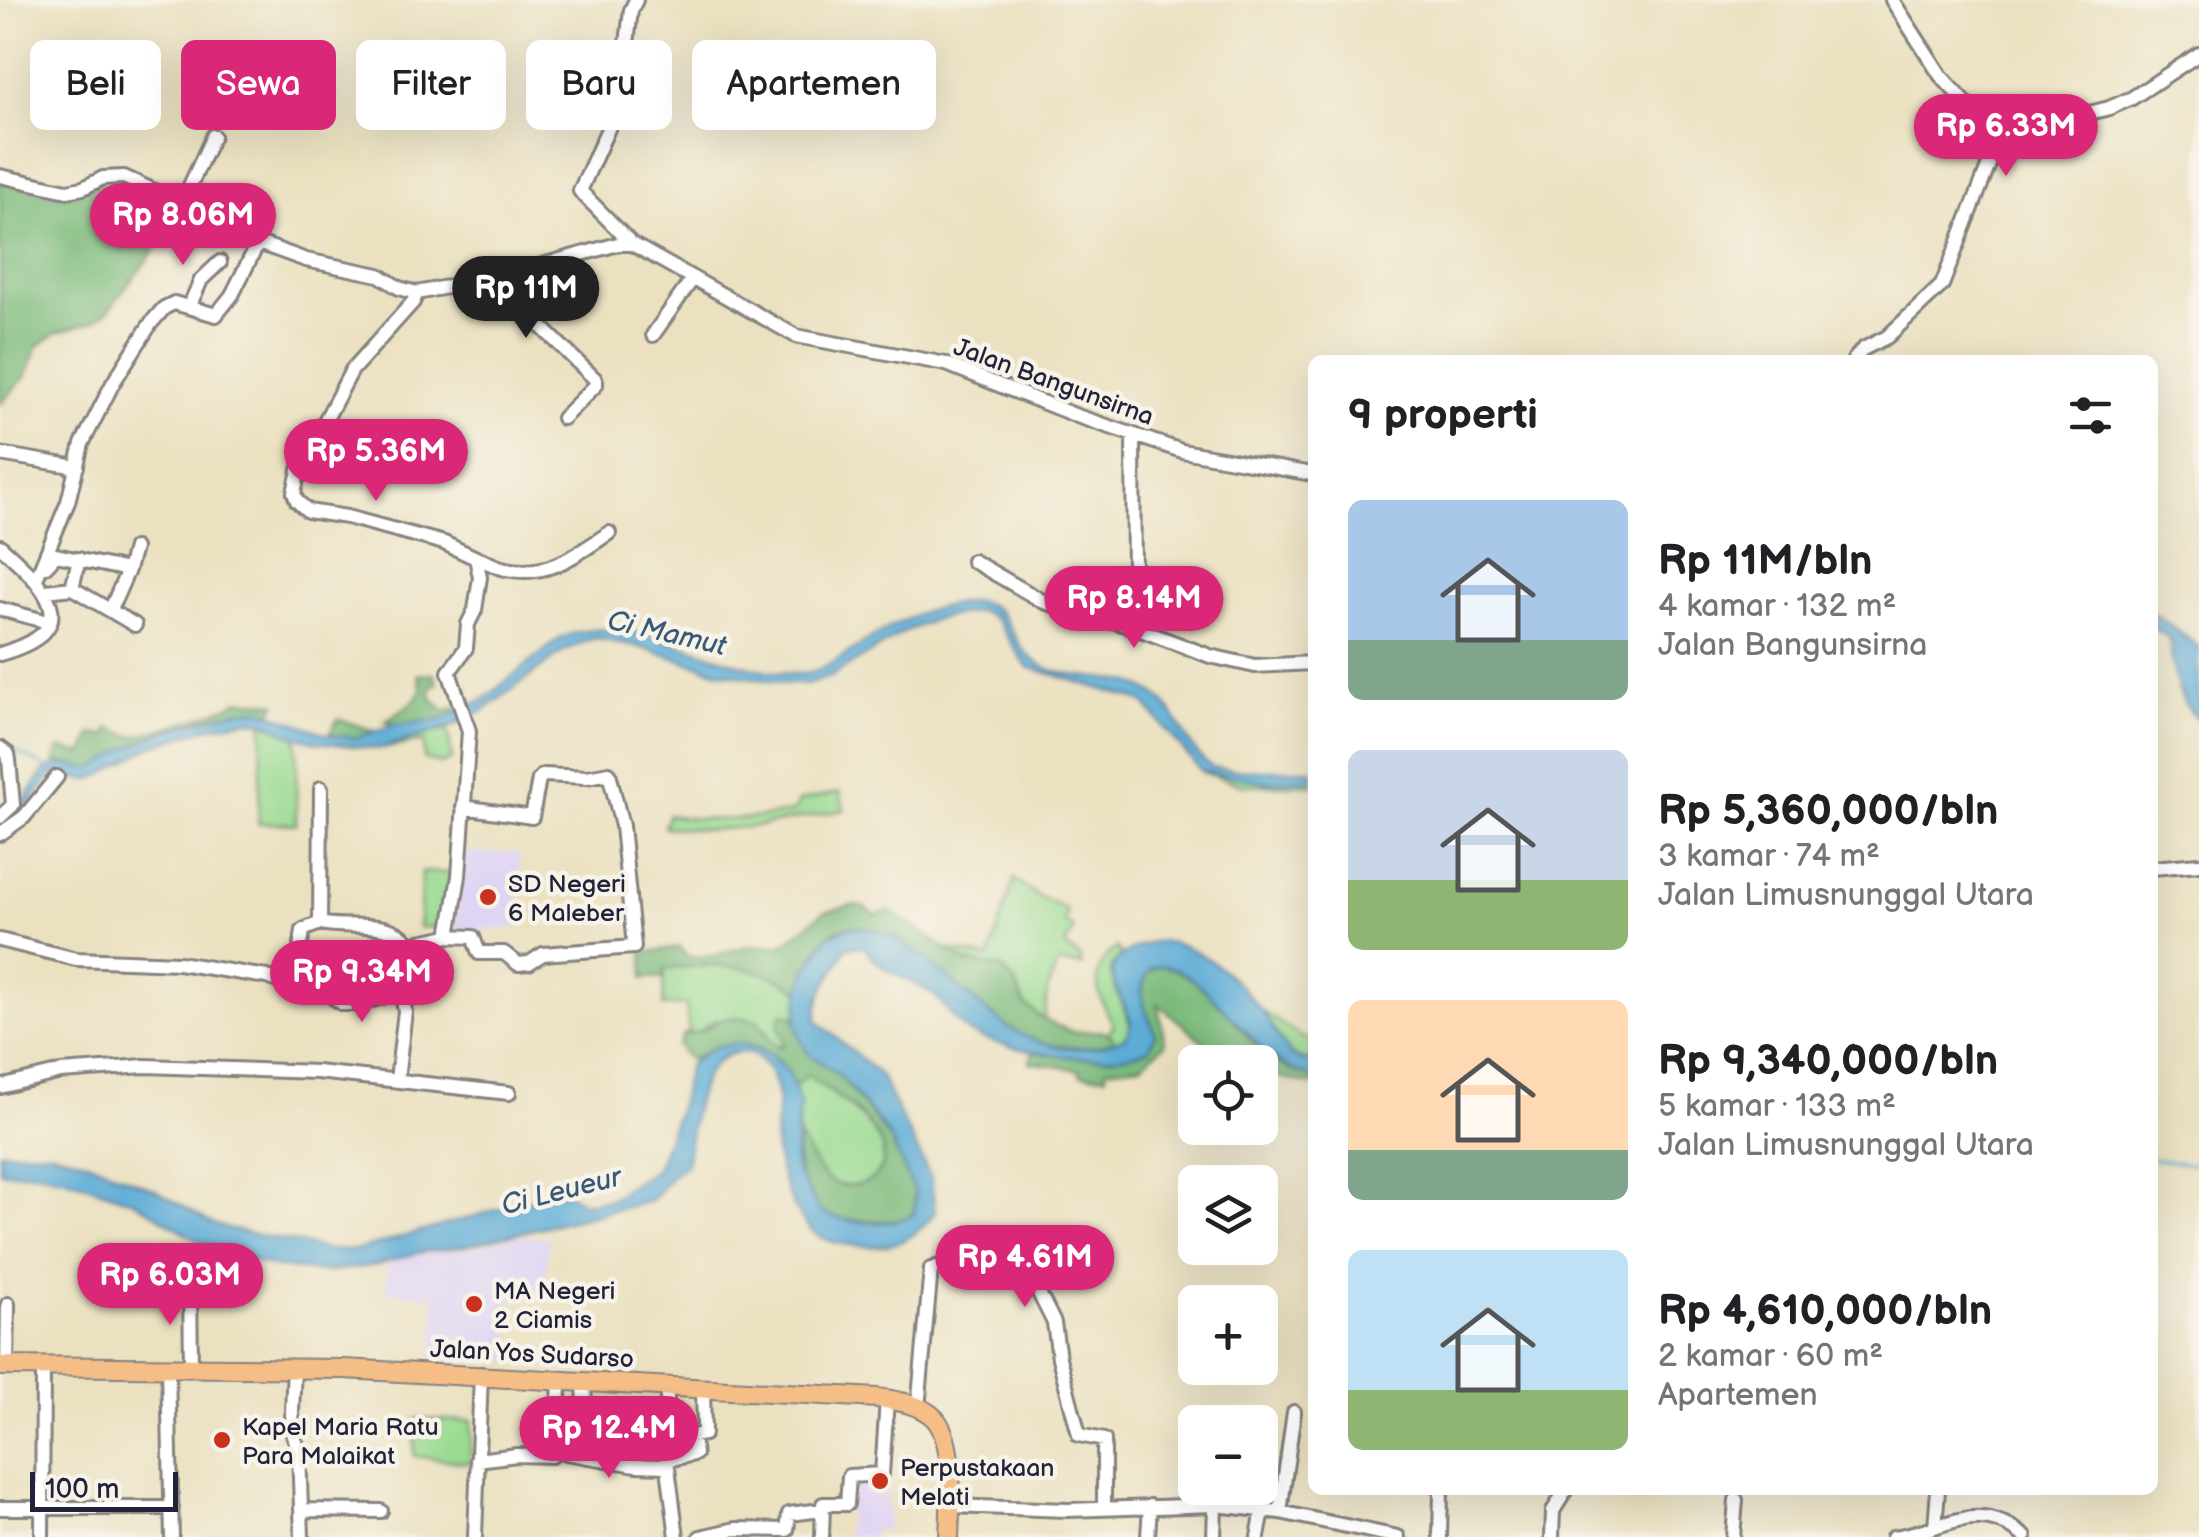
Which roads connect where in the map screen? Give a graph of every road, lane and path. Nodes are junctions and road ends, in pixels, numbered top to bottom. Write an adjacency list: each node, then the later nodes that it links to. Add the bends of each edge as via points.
1 (636, 0): 9 (street, Jalan Bangunsirna, via 620,102 580,191)
2 (1892, 0): 5 (street, via 1941,76)
3 (2199, 54): 5 (street, via 2120,103)
4 (213, 136): 7 (street)
5 (1998, 138): 16 (street, via 1942,285)
6 (0, 176): 7 (street, via 67,191 124,177)
7 (181, 205): 8 (street)
8 (258, 243): 13 (street, via 379,274); 14 (street, via 218,314)
9 (632, 244): 11 (street, Jalan Bangunsirna); 12 (street)
10 (220, 262): 14 (street, via 200,280)
11 (693, 278): 15 (street); 18 (street, Jalan Bangunsirna, via 796,336 941,362)
12 (487, 279): 13 (street); 17 (street, via 596,380)
13 (417, 293): 25 (street, via 352,370 294,493 308,511 444,543)
14 (189, 307): 20 (street, via 168,305 151,323 94,418)
15 (653, 334)
16 (1858, 355)
17 (563, 418)
18 (1133, 435): 21 (street, Jalan Bangunsirna, via 1198,455); 35 (street)
19 (0, 454): 20 (street)
20 (76, 467): 29 (street)
21 (1308, 473)
22 (609, 533): 25 (street, via 542,570 507,569)
23 (0, 546): 29 (street)
24 (134, 548): 28 (street)
25 (476, 558): 41 (street, via 480,577 466,648 449,672 466,714)
26 (79, 559): 28 (street); 29 (street, via 52,557); 30 (street)
27 (973, 560): 35 (street, via 1044,602)
28 (128, 570): 32 (street)
29 (40, 584): 30 (street); 33 (street, via 51,610)
30 (72, 588): 32 (street)
31 (0, 609): 33 (street)
32 (110, 610): 34 (street)
33 (48, 622): 36 (street, via 36,642)
34 (135, 625)
35 (1130, 626): 37 (street, via 1235,662)
36 (0, 654)
37 (1308, 664)
38 (0, 748): 42 (street, via 8,754 13,805)
39 (58, 777): 43 (street)
40 (322, 788): 46 (street)
41 (463, 807): 47 (street); 47 (street, via 532,818 543,775 608,773 622,826 634,946 543,954 518,964 504,953 479,953 471,936)
42 (0, 817)
43 (0, 834)
44 (2199, 864): 45 (street)
45 (2158, 867)
46 (320, 924): 49 (street, via 381,928); 51 (street, via 304,930)
47 (448, 936): 49 (street)
48 (0, 940): 51 (street, via 76,959 210,968)
49 (410, 944): 50 (street)
50 (399, 982): 51 (street, via 383,997 356,1004); 52 (street, via 405,1011)
51 (295, 988)
52 (398, 1080): 53 (street, via 146,1066 61,1072); 54 (street)
53 (0, 1086)
54 (509, 1093)
55 (181, 1270): 61 (street, via 190,1282)
56 (8, 1304): 57 (street)
57 (4, 1366): 58 (main road, Jalan Yos Sudarso)
58 (43, 1367): 60 (main road, Jalan Yos Sudarso); 82 (street)
59 (294, 1368): 61 (main road, Jalan Yos Sudarso); 62 (main road, Jalan Yos Sudarso); 84 (street)
60 (168, 1369): 61 (main road, Jalan Yos Sudarso); 83 (street)
61 (191, 1369)
62 (480, 1374): 63 (main road, Jalan Yos Sudarso); 72 (street)
63 (561, 1379): 64 (main road, Jalan Yos Sudarso); 70 (street)
64 (584, 1381): 65 (main road, Jalan Yos Sudarso); 71 (street)
65 (666, 1385): 66 (main road, Jalan Yos Sudarso); 73 (street)
66 (703, 1387): 67 (main road, Jalan Yos Sudarso); 73 (street, via 704,1434 692,1436 695,1454)
67 (887, 1399): 68 (main road, Jalan Yos Sudarso); 85 (street, via 882,1474 850,1475 848,1502 824,1504)
68 (918, 1408): 79 (main road, via 935,1417 944,1433); 86 (street, via 930,1268 1000,1258 1026,1266 1054,1323 1079,1434 1104,1439)
69 (1294, 1412): 89 (street)
70 (554, 1451): 71 (street); 72 (street)
71 (587, 1457): 73 (street)
72 (477, 1460): 96 (street)
73 (667, 1463): 97 (street)
74 (1441, 1495): 105 (street)
75 (1563, 1495): 106 (street, via 1552,1511)
76 (1938, 1495): 90 (street)
77 (1736, 1500): 107 (street)
78 (1215, 1505): 80 (street); 87 (street); 102 (street)
79 (950, 1506): 86 (street); 100 (main road)
80 (1150, 1506): 86 (street); 101 (street)
81 (0, 1508): 82 (street)
82 (42, 1508): 83 (street); 93 (street)
83 (172, 1508): 94 (street)
84 (301, 1510): 88 (street); 95 (street)
85 (822, 1510): 92 (street, via 789,1514 787,1530); 99 (street)
86 (1104, 1510)
87 (1263, 1510): 89 (street); 103 (street)
88 (382, 1512)
89 (1280, 1512): 91 (street)
90 (1935, 1527): 108 (street); 109 (street, via 1960,1517 1987,1518)
91 (1326, 1530): 104 (street)
92 (762, 1533): 98 (street, via 736,1529)
93 (42, 1537)
94 (172, 1537)
95 (302, 1537)
96 (475, 1537)
97 (677, 1537)
98 (700, 1537)
99 (822, 1537)
100 (948, 1537)
101 (1148, 1537)
102 (1214, 1537)
103 (1258, 1537)
104 (1398, 1537)
105 (1440, 1537)
106 (1552, 1537)
107 (1734, 1537)
108 (1893, 1537)
109 (2025, 1537)

